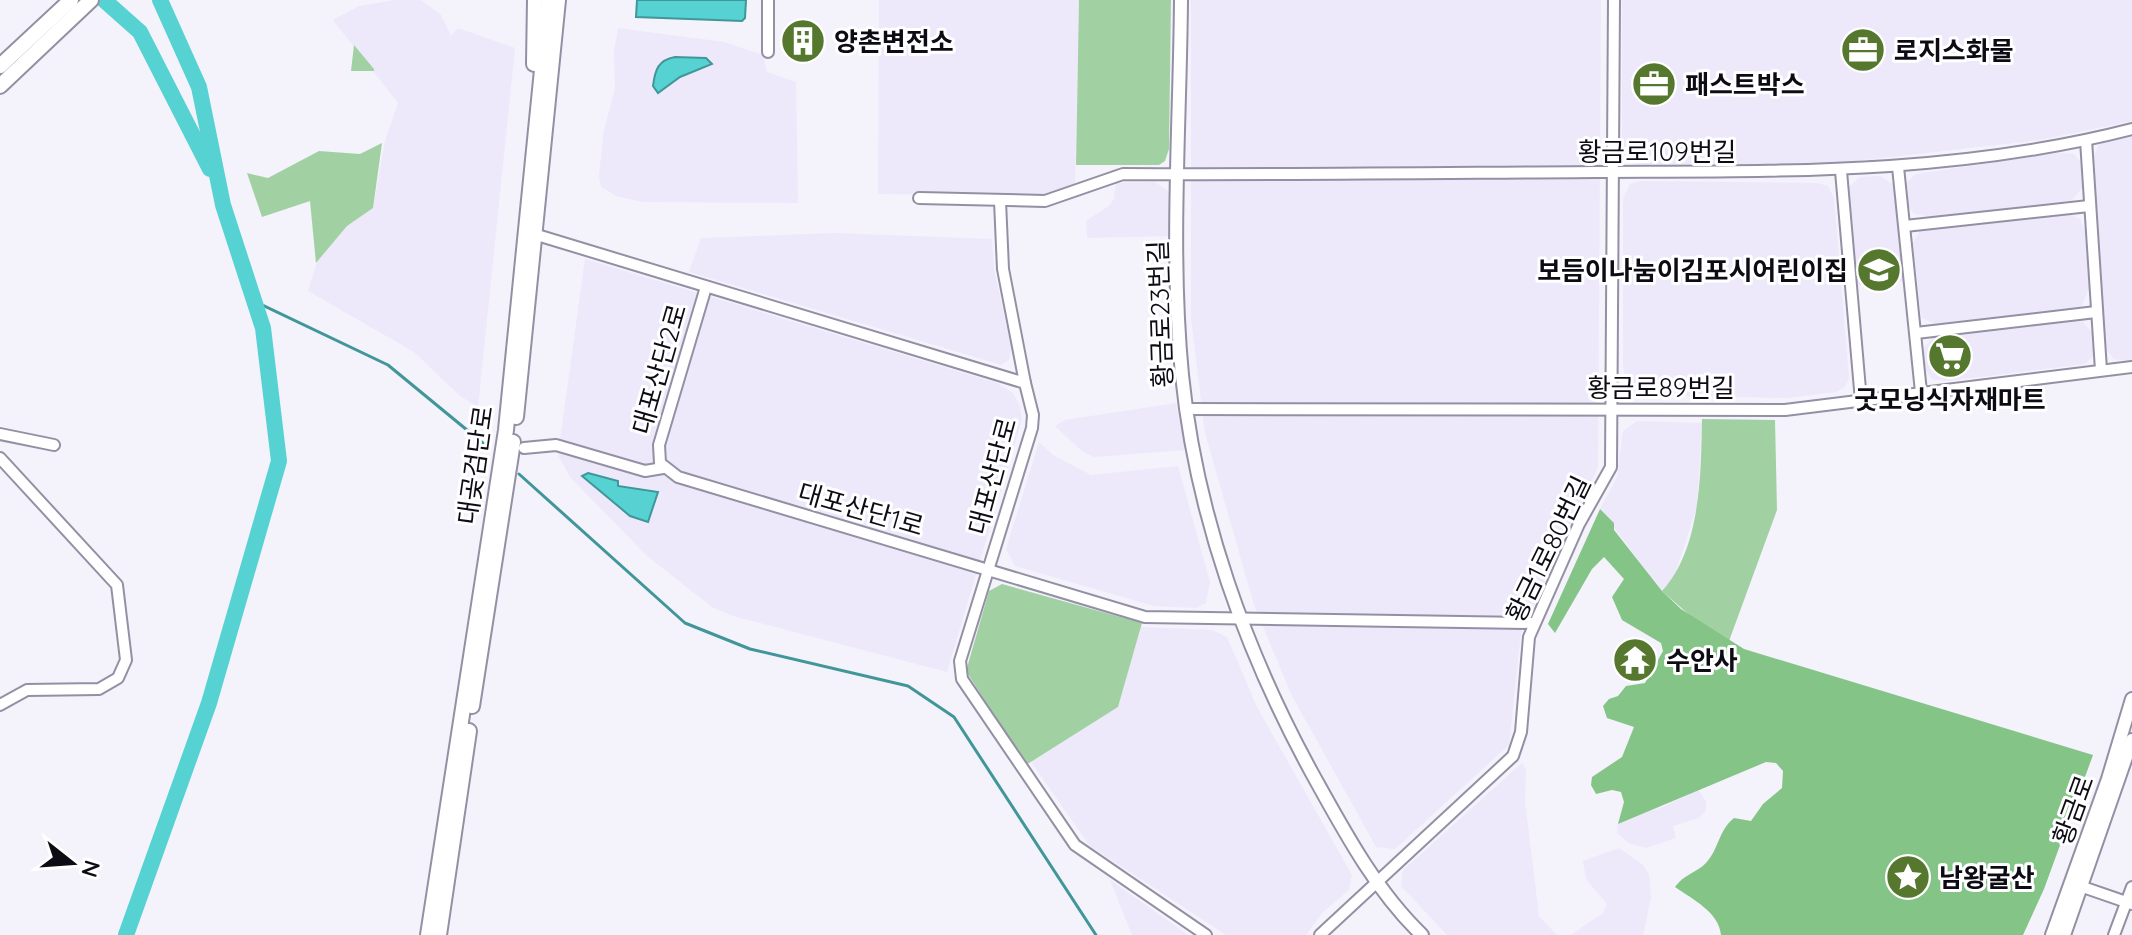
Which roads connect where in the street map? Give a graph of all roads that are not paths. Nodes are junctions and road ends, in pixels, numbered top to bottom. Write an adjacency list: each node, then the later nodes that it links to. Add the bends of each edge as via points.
1 (71, 0): 10 (main road)
2 (91, 0): 10 (main road)
3 (535, 0): 21 (main road)
4 (549, 0): 21 (main road, 대곶검단로)
5 (558, 0): 14 (main road, 대곶검단로)
6 (569, 0): 14 (main road)
7 (768, 0): 11 (street)
8 (1181, 0): 20 (street, 황금로23번길)
9 (1614, 0): 19 (street, 황금1로80번길)
10 (64, 16): 12 (main road); 13 (main road)
11 (768, 52)
12 (0, 66)
13 (0, 86)
14 (549, 106): 26 (main road, 대곶검단로)
15 (2132, 129): 16 (street, 황금로109번길)
16 (2086, 140): 17 (street, 황금로109번길); 24 (street)
17 (1898, 167): 18 (street, 황금로109번길); 25 (street)
18 (1841, 171): 19 (street, 황금로109번길); 34 (street)
19 (1613, 172): 20 (street, 황금로109번길); 35 (street, 황금1로80번길)
20 (1179, 175): 23 (street, 황금로109번길, via 1115,175 1045,201); 36 (street, 황금로23번길, via 1178,326)
21 (530, 188): 52 (main road, 대곶검단로, via 506,430)
22 (919, 198): 23 (street, 황금로109번길)
23 (1000, 201): 32 (street, 대포산단로, via 1003,269)
24 (2089, 206): 25 (street); 28 (street)
25 (1905, 226): 29 (street)
26 (537, 235): 27 (street); 53 (main road, 대곶검단로, via 502,526)
27 (706, 287): 32 (street); 41 (street, 대포산단2로, via 661,434)
28 (2096, 312): 29 (street); 31 (street)
29 (1916, 333): 33 (street)
30 (2132, 367): 31 (street, 황금로89번길)
31 (2101, 370): 33 (street, 황금로89번길)
32 (1025, 383): 42 (street, 대포산단로, via 1033,420)
33 (1921, 392): 34 (street, 황금로89번길)
34 (1861, 401): 35 (street, 황금로89번길, via 1785,410)
35 (1612, 408): 36 (street, 황금로89번길); 44 (street, 황금1로80번길, via 1608,476 1579,524)
36 (1187, 409): 43 (street, 황금로23번길, via 1206,506)
37 (0, 434): 38 (street)
38 (54, 445)
39 (524, 448): 41 (street, 대포산단1로, via 556,445 645,471)
40 (0, 458): 46 (street, via 117,585 126,660 118,678 99,689 27,690)
41 (662, 466): 42 (street, 대포산단1로, via 687,480)
42 (988, 570): 43 (street, 대포산단1로, via 1145,617); 54 (street, 대포산단로, via 960,661 962,679 1075,845)
43 (1241, 620): 44 (street); 48 (street, 황금로23번길, via 1288,729)
44 (1534, 623): 48 (street, 황금1로80번길, via 1525,655 1521,732 1513,756)
45 (2132, 699): 49 (street, 황금로)
46 (0, 705)
47 (2132, 740): 49 (street, 황금로)
48 (1376, 880): 55 (street, 황금1로80번길); 56 (street, 황금로23번길)
49 (2076, 885): 51 (street); 57 (street, 황금로); 58 (street, 황금로)
50 (2132, 887): 51 (street)
51 (2129, 903): 59 (street)
52 (428, 935)
53 (439, 935)
54 (1206, 935)
55 (1320, 935)
56 (1422, 935)
57 (2052, 935)
58 (2064, 935)
59 (2114, 935)

